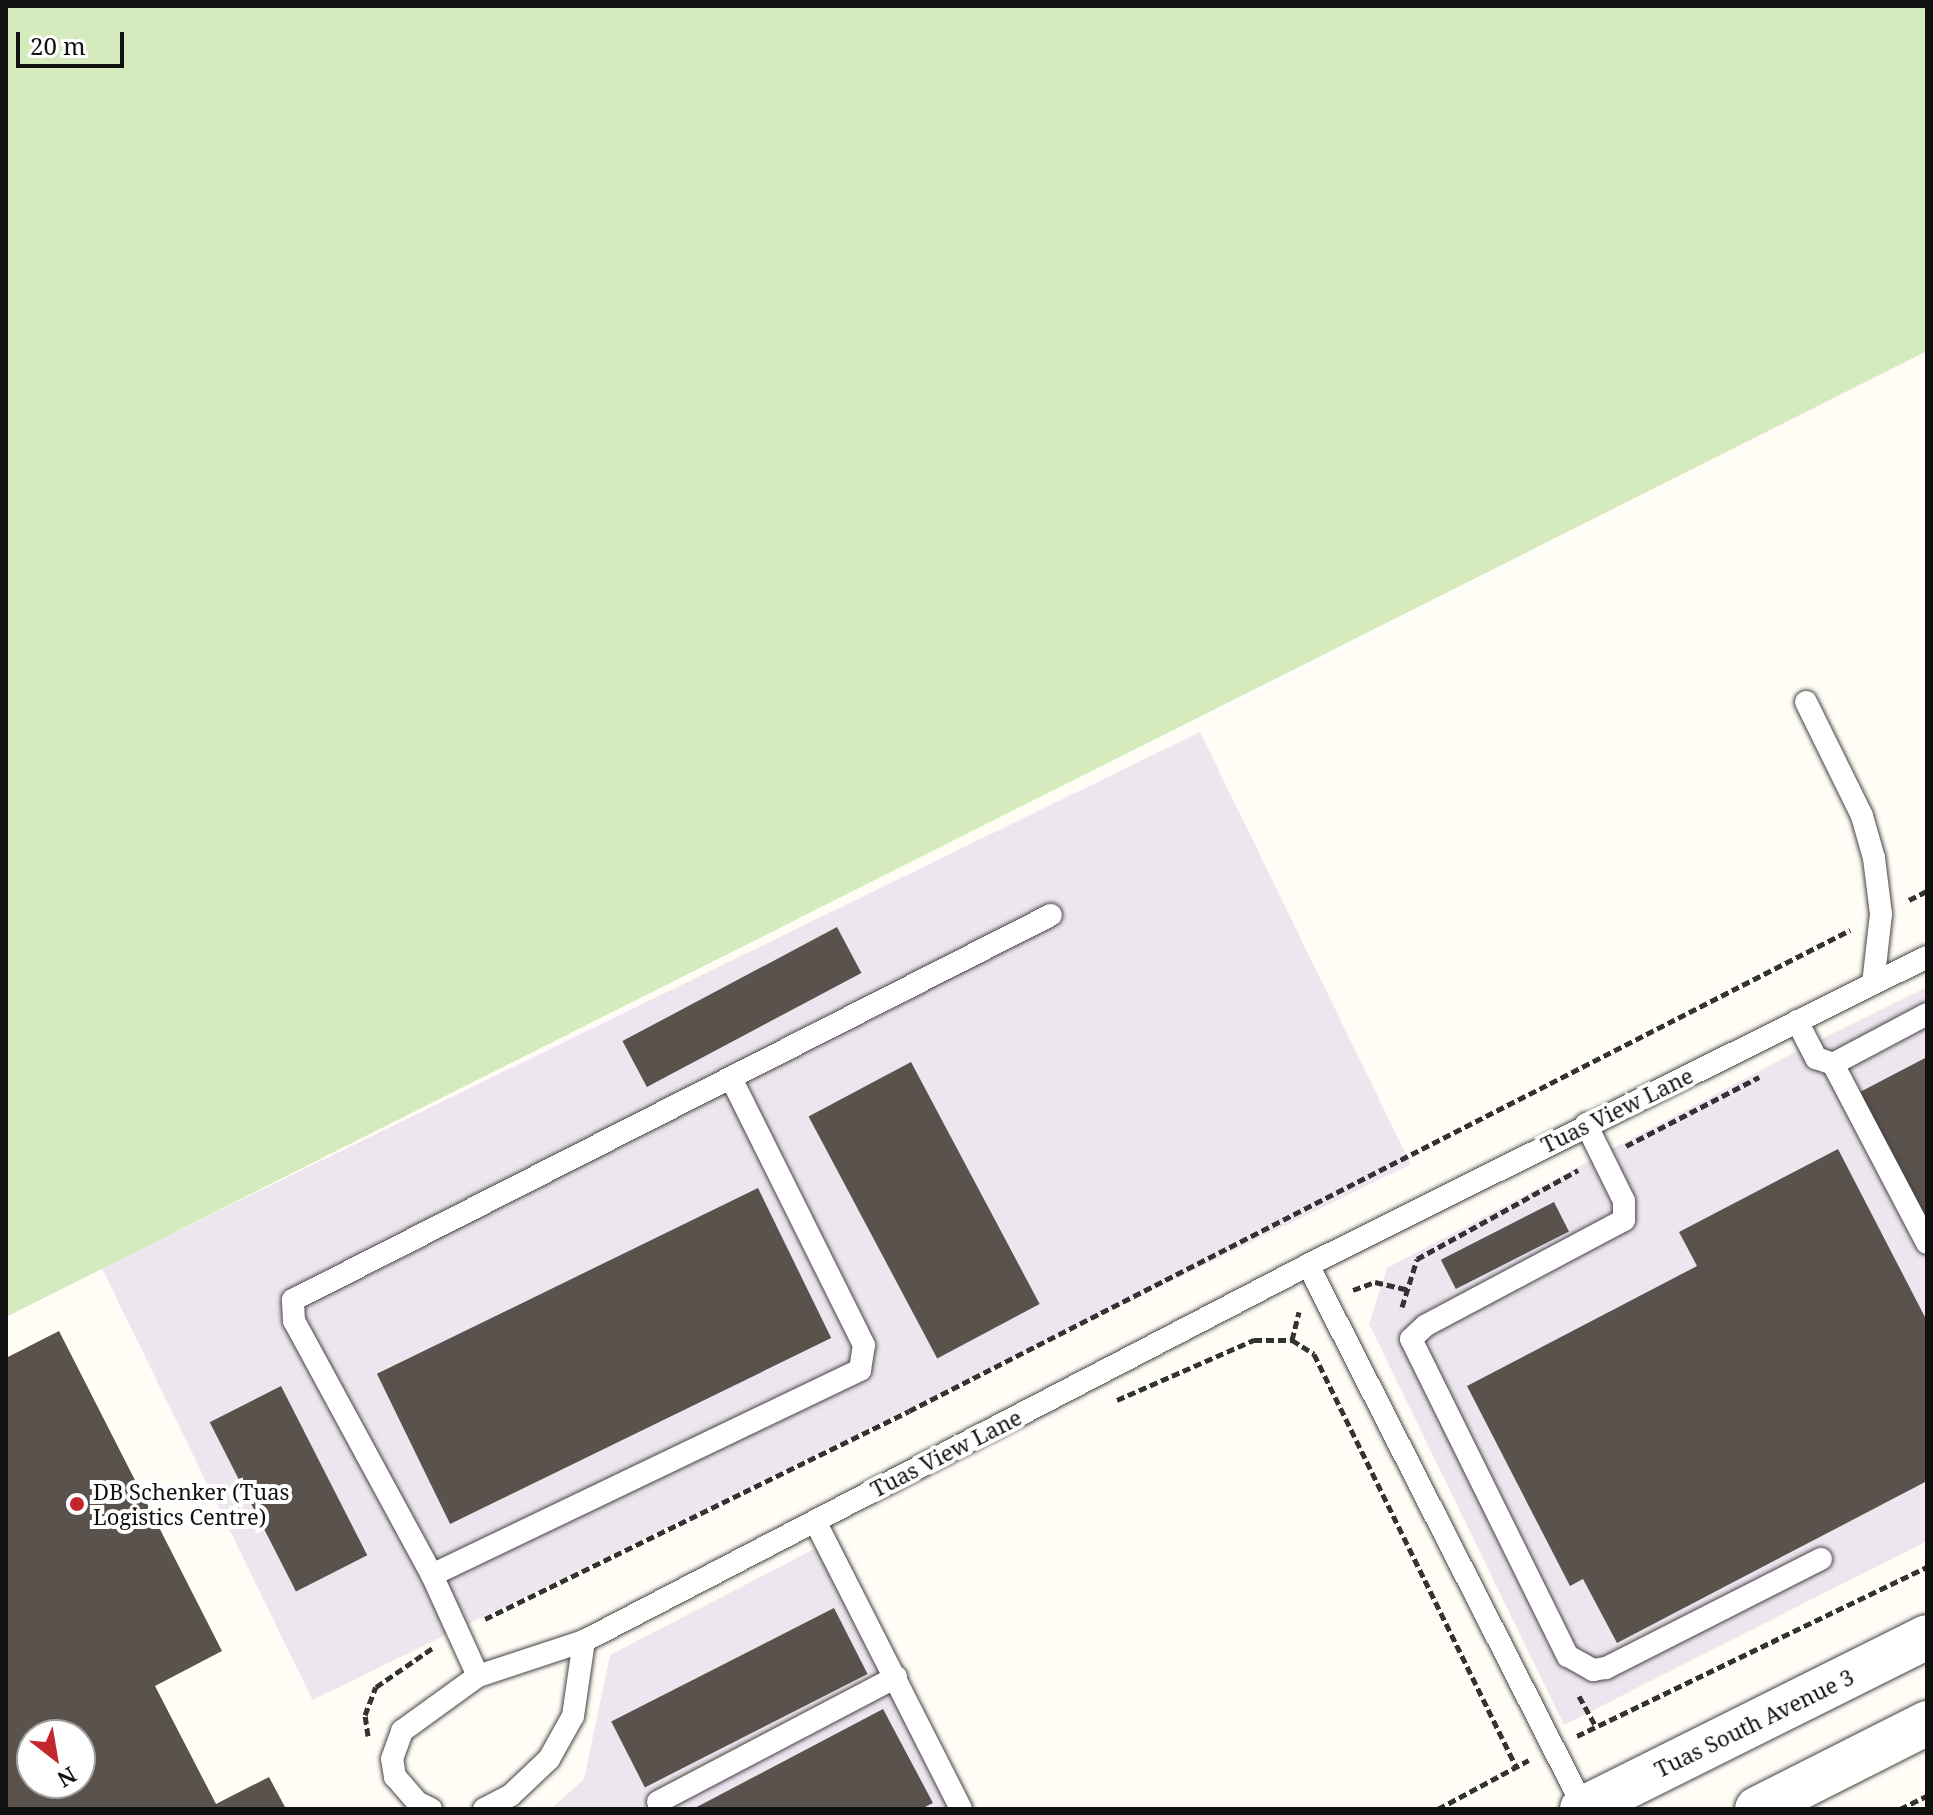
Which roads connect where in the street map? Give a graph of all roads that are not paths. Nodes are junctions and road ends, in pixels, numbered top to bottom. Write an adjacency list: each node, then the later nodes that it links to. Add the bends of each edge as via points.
1 (1806, 702): 4 (lane, via 1862,816 1881,914)
2 (1051, 915): 8 (lane)
3 (1927, 957): 4 (lane, Tuas View Lane)
4 (1873, 984): 6 (lane, Tuas View Lane)
5 (1927, 1014): 7 (lane)
6 (1797, 1021): 7 (lane, via 1822,1062); 9 (lane, Tuas View Lane)
7 (1833, 1064): 10 (lane)
8 (731, 1078): 14 (lane, via 864,1345 860,1370); 14 (lane, via 293,1300 294,1321)
9 (1586, 1124): 11 (lane, Tuas View Lane); 13 (lane, via 1627,1212 1618,1227 1425,1326 1411,1339 1568,1656 1593,1670 1606,1668)
10 (1927, 1243)
11 (1308, 1265): 12 (lane, Tuas View Lane); 21 (lane)
12 (815, 1521): 16 (lane, Tuas View Lane); 18 (lane)
13 (1821, 1559)
14 (432, 1575): 17 (lane)
15 (1927, 1637): 21 (street, Tuas South Avenue 3)
16 (584, 1641): 17 (lane, Tuas View Lane); 23 (lane, via 573,1716 549,1759 511,1795)
17 (478, 1676): 22 (lane, Tuas View Lane, via 402,1731 392,1759 395,1777 418,1803)
18 (896, 1677): 20 (lane); 24 (lane)
19 (1927, 1723): 25 (street)
20 (658, 1802)
21 (1583, 1808)
22 (431, 1809)
23 (484, 1809)
24 (961, 1809)
25 (1757, 1809)

